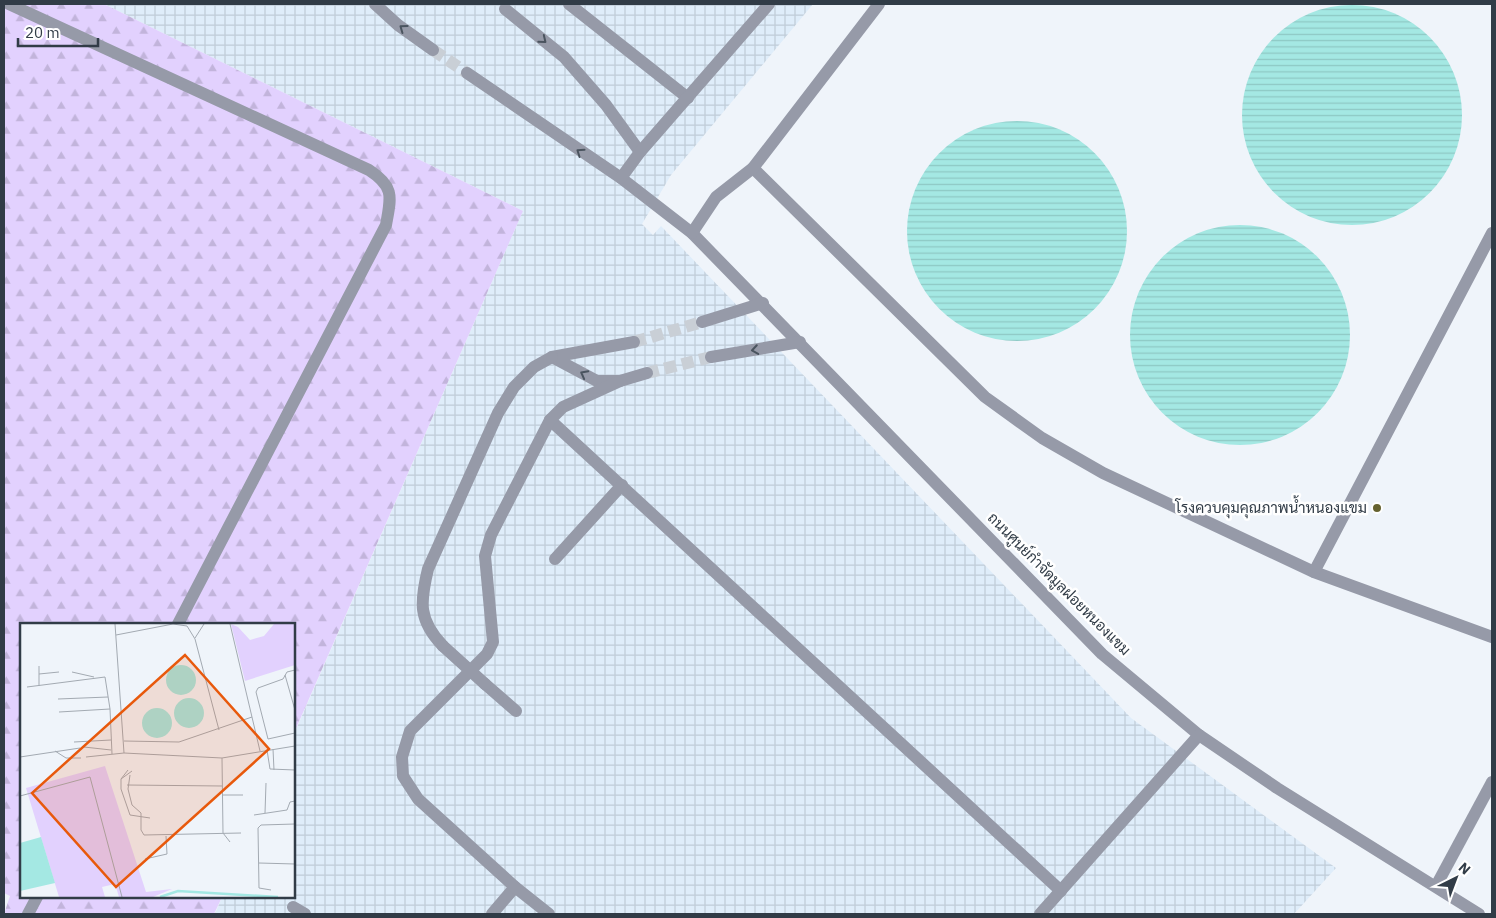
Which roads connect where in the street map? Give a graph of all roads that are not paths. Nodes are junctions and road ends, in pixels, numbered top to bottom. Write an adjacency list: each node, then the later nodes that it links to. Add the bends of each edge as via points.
1 (10, 4): 27 (street, via 369,170 382,179 391,195 386,225)
2 (375, 4): 7 (street, one-way to 2)
3 (569, 4): 9 (street)
4 (769, 4): 9 (street)
5 (879, 4): 11 (street)
6 (505, 9): 10 (street, one-way to 10, via 564,57 606,105)
7 (434, 50)
8 (467, 73): 12 (street, ถนนศูนย์กำจัดมูลฝอยหนองแขม, one-way to 8)
9 (688, 98): 10 (street)
10 (640, 152): 12 (street)
11 (753, 168): 13 (street, via 716,197); 26 (street, via 985,397 1042,438 1103,473)
12 (621, 178): 13 (street, ถนนศูนย์กำจัดมูลฝอยหนองแขม)
13 (692, 233): 15 (street, ถนนศูนย์กำจัดมูลฝอยหนองแขม)
14 (1492, 233): 26 (street)
15 (762, 303): 16 (street); 18 (street, ถนนศูนย์กำจัดมูลฝอยหนองแขม)
16 (702, 322)
17 (634, 342): 19 (street)
18 (800, 342): 20 (street, one-way to 20); 30 (street, ถนนศูนย์กำจัดมูลฝอยหนองแขม, via 1102,654)
19 (552, 357): 22 (street, one-way to 19, via 597,381); 29 (street, bridge, via 534,367 514,387 498,413 428,568 421,596 429,631)
20 (711, 357)
21 (647, 373): 22 (street)
22 (620, 380): 23 (street, via 563,407)
23 (550, 420): 24 (street); 33 (street, via 491,535 485,556 493,642 487,654 410,731 402,757 403,776 418,799)
24 (622, 485): 25 (street); 34 (street)
25 (554, 559)
26 (1314, 572): 28 (street)
27 (179, 623)
28 (1492, 637)
29 (516, 711)
30 (1199, 735): 32 (street, ถนนศูนย์กำจัดมูลฝอยหนองแขม, via 1277,788); 34 (street)
31 (1492, 782): 32 (street)
32 (1436, 886): 42 (street, ถนนศูนย์กำจัดมูลฝอยหนองแขม)
33 (515, 887): 39 (street); 40 (street)
34 (1061, 891): 41 (street)
35 (36, 898): 37 (street)
36 (293, 907): 38 (street)
37 (28, 914)
38 (305, 914)
39 (492, 914)
40 (549, 914)
41 (1040, 914)
42 (1478, 914)

